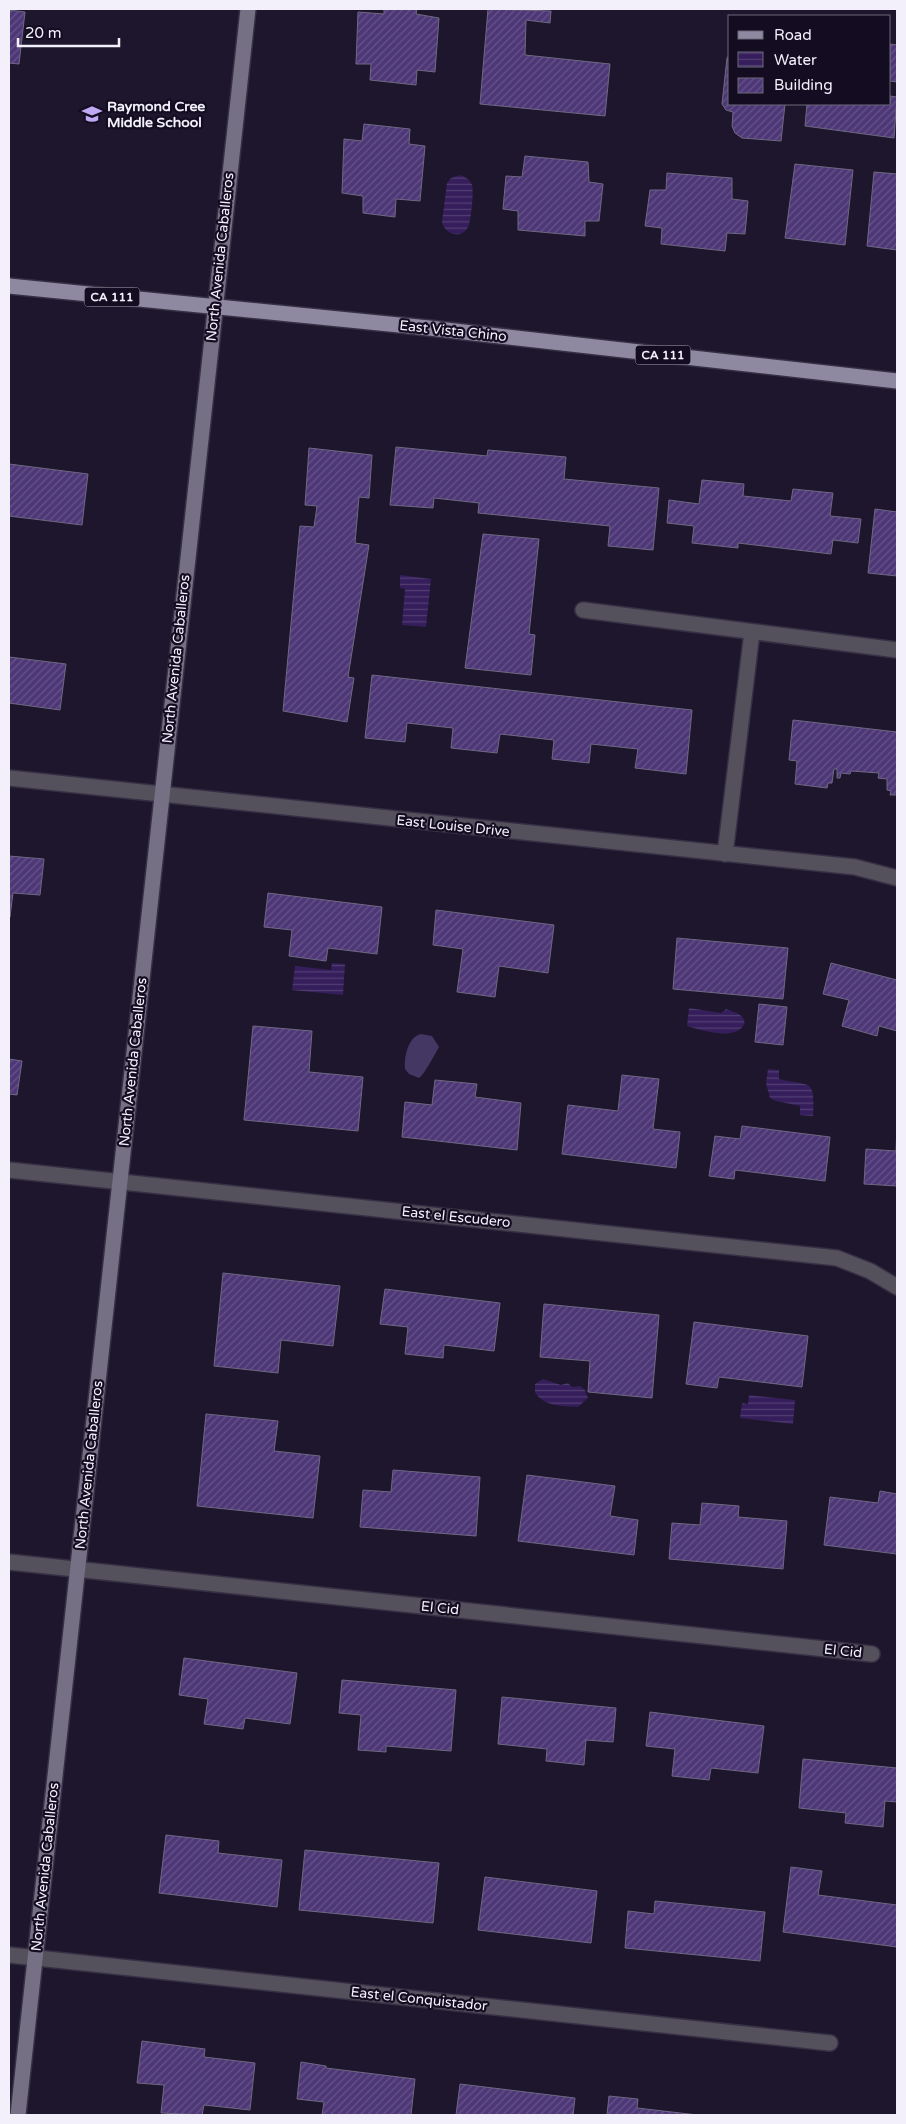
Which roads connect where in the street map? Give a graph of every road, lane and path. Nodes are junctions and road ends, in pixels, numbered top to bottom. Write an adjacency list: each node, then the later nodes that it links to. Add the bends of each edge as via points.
1 (248, 9): 3 (street, North Avenida Caballeros)
2 (9, 286): 3 (main road, East Vista Chino / CA 111)
3 (214, 308): 4 (main road, East Vista Chino / CA 111); 9 (street, North Avenida Caballeros)
4 (897, 381)
5 (583, 610): 6 (street)
6 (752, 632): 7 (street); 10 (street)
7 (897, 650)
8 (9, 778): 9 (street, East Louise Drive)
9 (161, 796): 10 (street, East Louise Drive); 13 (street, North Avenida Caballeros)
10 (725, 854): 11 (street, East Louise Drive, via 855,867)
11 (897, 878)
12 (9, 1170): 13 (street, East el Escudero)
13 (120, 1182): 14 (street, East el Escudero, via 837,1258 870,1271); 16 (street, North Avenida Caballeros)
14 (897, 1287)
15 (9, 1562): 16 (street, El Cid)
16 (78, 1569): 17 (street, El Cid); 19 (street, North Avenida Caballeros)
17 (872, 1654)
18 (9, 1955): 19 (street, East el Conquistador)
19 (35, 1958): 20 (street, East el Conquistador); 21 (street, North Avenida Caballeros)
20 (830, 2043)
21 (18, 2115)

